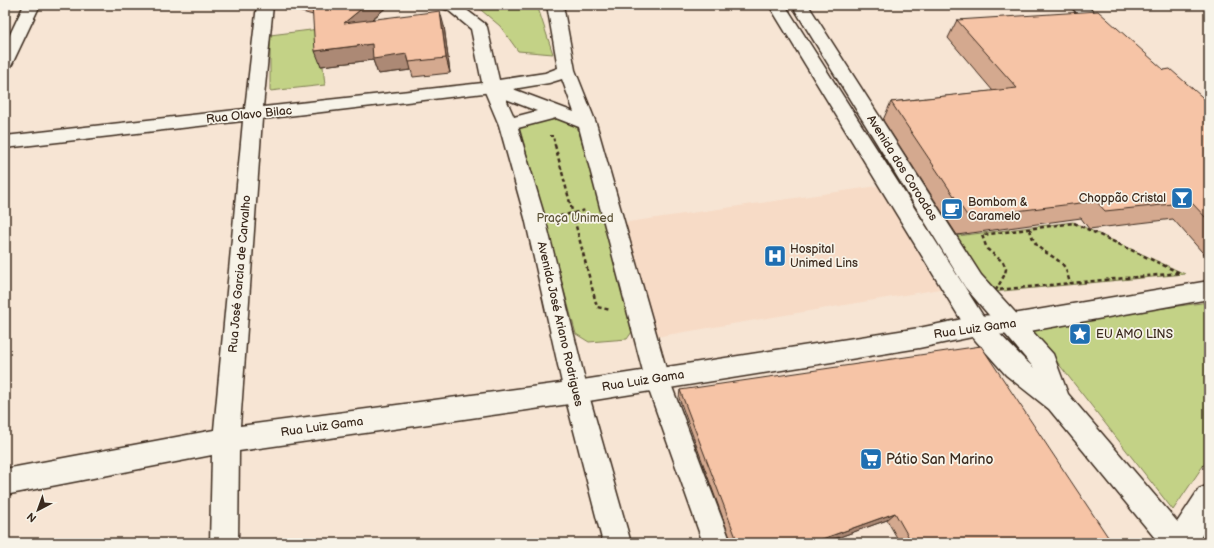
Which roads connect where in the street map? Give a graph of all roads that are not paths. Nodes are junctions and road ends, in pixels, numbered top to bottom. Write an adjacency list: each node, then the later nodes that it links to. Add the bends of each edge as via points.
1 (32, 5): 9 (street)
2 (265, 5): 13 (street, Rua José Garcia de Carvalho)
3 (447, 5): 11 (street, Avenida José Ariano Rodrigues, via 479,28)
4 (555, 5): 10 (street)
5 (777, 5): 19 (street, Avenida dos Coroados)
6 (800, 5): 18 (street, Avenida dos Coroados, via 973,281)
7 (1078, 5): 8 (street)
8 (1116, 40)
9 (5, 62)
10 (567, 70): 11 (street, Rua Olavo Bilac, via 549,78); 14 (street)
11 (492, 87): 12 (street); 13 (street, Rua Olavo Bilac); 15 (street, Avenida José Ariano Rodrigues)
12 (557, 112): 14 (street); 15 (street)
13 (253, 115): 16 (street, Rua Olavo Bilac); 23 (street, Rua José Garcia de Carvalho)
14 (587, 123): 20 (street)
15 (508, 125): 21 (street, Avenida José Ariano Rodrigues, via 536,218)
16 (5, 142)
17 (1209, 290): 18 (street, Rua Luiz Gama)
18 (1013, 324): 19 (street, Rua Luiz Gama); 22 (street, Avenida dos Coroados, via 1044,361)
19 (977, 326): 20 (street, Rua Luiz Gama, via 919,338); 22 (street, Avenida dos Coroados, via 1015,367)
20 (657, 379): 21 (street, Rua Luiz Gama); 28 (street)
21 (576, 392): 23 (street, Rua Luiz Gama); 27 (street, Avenida José Ariano Rodrigues)
22 (1058, 401): 29 (street)
23 (226, 440): 24 (street, Rua Luiz Gama); 26 (street, Rua José Garcia de Carvalho)
24 (5, 482)
25 (1209, 499): 29 (street)
26 (224, 543)
27 (616, 543)
28 (717, 543)
29 (1179, 543)

